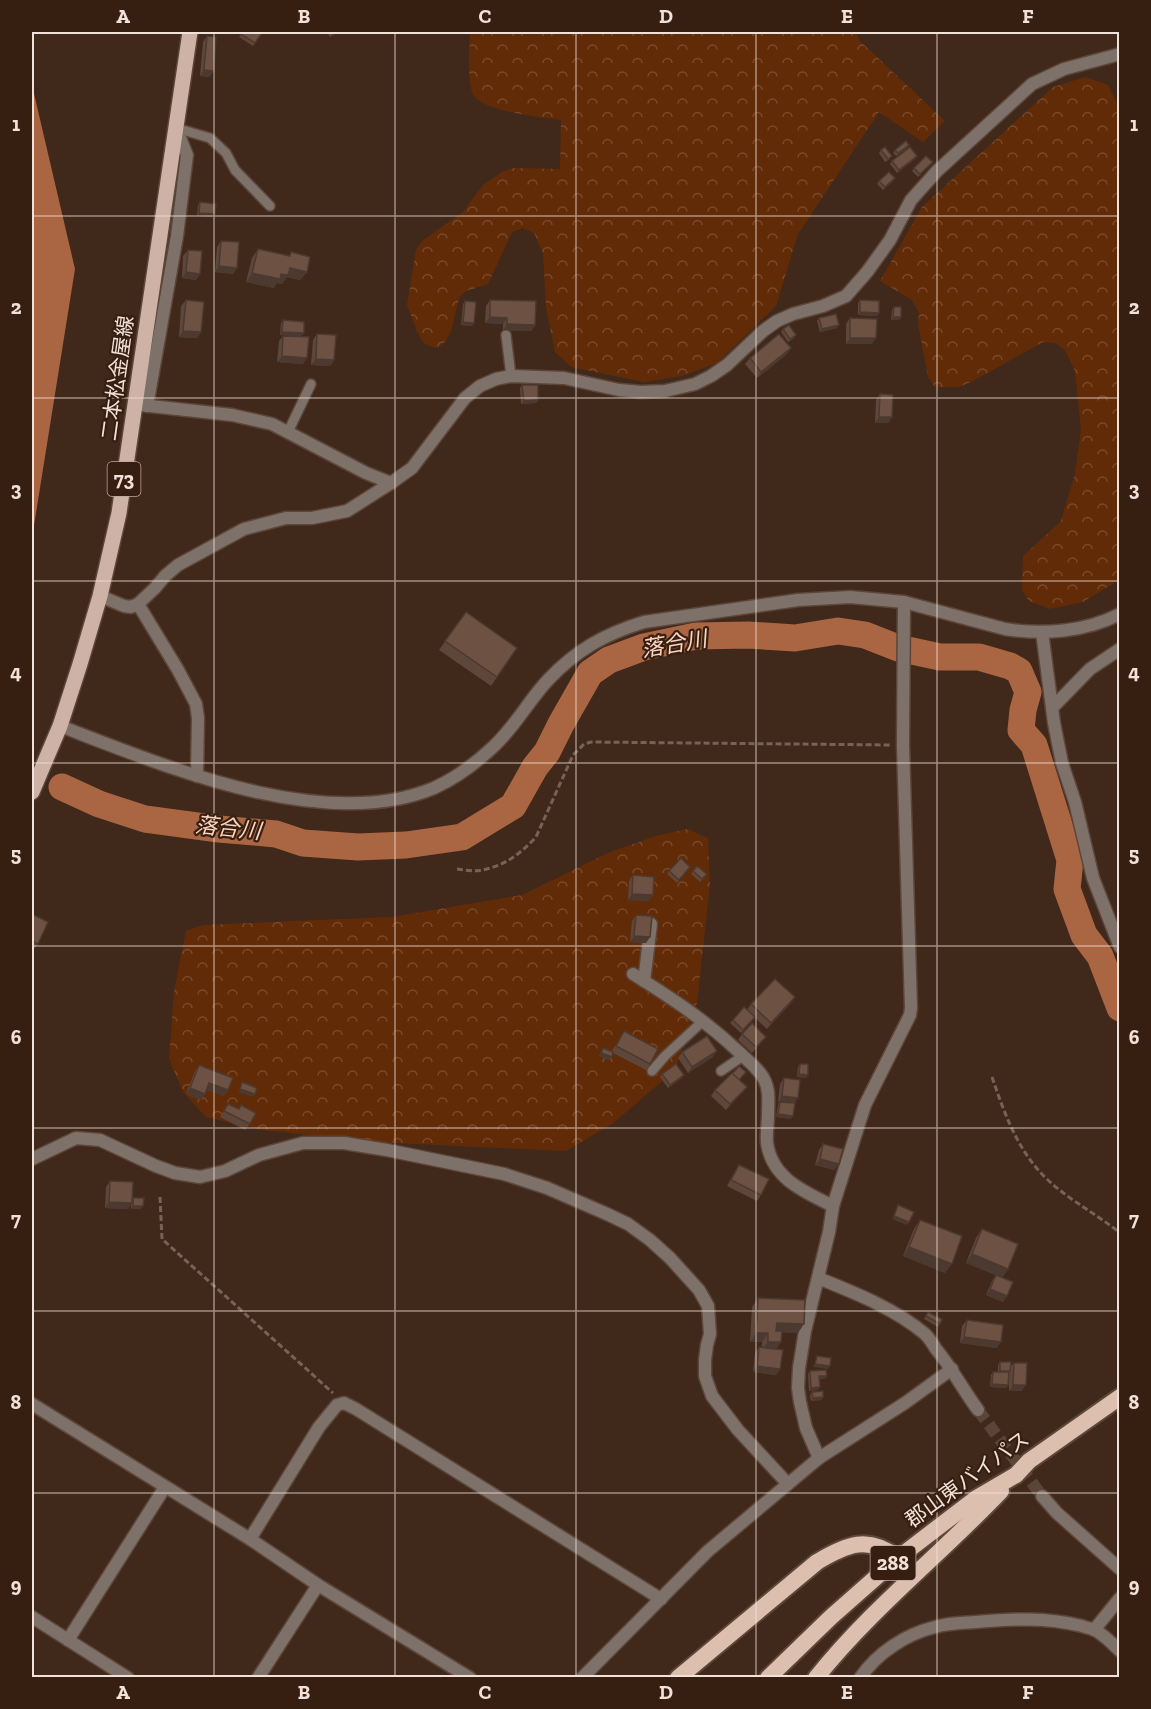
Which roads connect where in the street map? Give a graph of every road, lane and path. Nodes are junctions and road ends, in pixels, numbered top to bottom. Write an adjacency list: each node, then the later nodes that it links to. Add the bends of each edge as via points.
1 (190, 32): 3 (main road, 二本松金屋線 / 73)
2 (1119, 54): 6 (street, via 1064,69 1032,84 911,200 890,240 846,296 777,321 711,376 665,391 641,392 564,378)
3 (176, 128): 4 (lane, via 210,138 226,153 235,171); 8 (main road, 二本松金屋線 / 73)
4 (270, 206)
5 (506, 335): 6 (lane)
6 (512, 376): 10 (street, via 480,386 465,399 412,468)
7 (311, 384): 9 (lane)
8 (141, 405): 9 (street, via 232,415 272,424); 11 (main road, 二本松金屋線 / 73)
9 (288, 432): 10 (street)
10 (391, 483): 13 (street, via 347,511 286,518 244,529 178,565)
11 (100, 596): 13 (street, via 123,606); 18 (main road, 二本松金屋線 / 73)
12 (904, 602): 15 (street, via 1005,629); 19 (street); 20 (street, via 850,597 798,600 663,618 623,628 594,642 548,680 503,736 478,760 457,775 409,796 330,804)
13 (138, 604): 20 (street, via 196,704)
14 (1119, 614): 15 (street, via 1074,629)
15 (1042, 632): 17 (street)
16 (1119, 649): 17 (street, via 1090,669)
17 (1052, 708): 24 (street, via 1062,763 1093,878)
18 (60, 726): 20 (street); 21 (main road, 二本松金屋線 / 73)
19 (903, 745): 22 (path, via 591,742 573,756 536,837 527,847 512,859 481,871); 32 (street, via 910,1015 865,1105)
20 (197, 776)
21 (32, 792)
22 (458, 870)
23 (651, 924): 25 (street, via 638,978)
24 (1119, 947)
25 (703, 1021): 26 (street); 27 (lane)
26 (743, 1056): 28 (lane); 32 (street, via 764,1078 768,1090 767,1142 776,1167 794,1186)
27 (652, 1071)
28 (721, 1071)
29 (992, 1077): 33 (path, via 1006,1118 1033,1163 1052,1183)
30 (32, 1159): 42 (street, via 76,1138 100,1140 156,1166 200,1177 303,1143 344,1143 504,1174 608,1214 650,1240 699,1290 708,1306 710,1334 705,1376 712,1396)
31 (160, 1197): 37 (path, via 162,1239)
32 (833, 1206): 34 (street)
33 (1119, 1233)
34 (818, 1278): 35 (street, via 893,1312 926,1335); 40 (street, via 805,1331 798,1388 806,1428)
35 (952, 1369): 39 (street); 40 (street)
36 (1119, 1397): 41 (highway, 郡山東バイパス / 288, via 1029,1461)
37 (344, 1403): 45 (street, via 337,1405 319,1427); 50 (street)
38 (32, 1404): 43 (street)
39 (978, 1410)
40 (819, 1458): 42 (street)
41 (1016, 1475): 46 (highway, 郡山東バイパス / 288, via 975,1499); 61 (highway)
42 (788, 1484): 50 (street, via 708,1551)
43 (165, 1487): 45 (street); 53 (street)
44 (1042, 1496): 47 (street)
45 (250, 1539): 48 (street)
46 (898, 1558): 59 (highway, via 880,1547 864,1544 836,1551); 60 (highway, 郡山東バイパス / 288)
47 (1119, 1569)
48 (318, 1585): 56 (street); 57 (street)
49 (1119, 1598): 52 (street)
50 (661, 1599): 58 (street)
51 (32, 1617): 53 (street)
52 (1094, 1630): 54 (street); 62 (street, via 1041,1619 935,1626 887,1650)
53 (68, 1640): 55 (street)
54 (1119, 1651)
55 (128, 1677)
56 (258, 1677)
57 (470, 1677)
58 (582, 1677)
59 (678, 1677)
60 (768, 1677)
61 (816, 1677)
62 (860, 1677)

